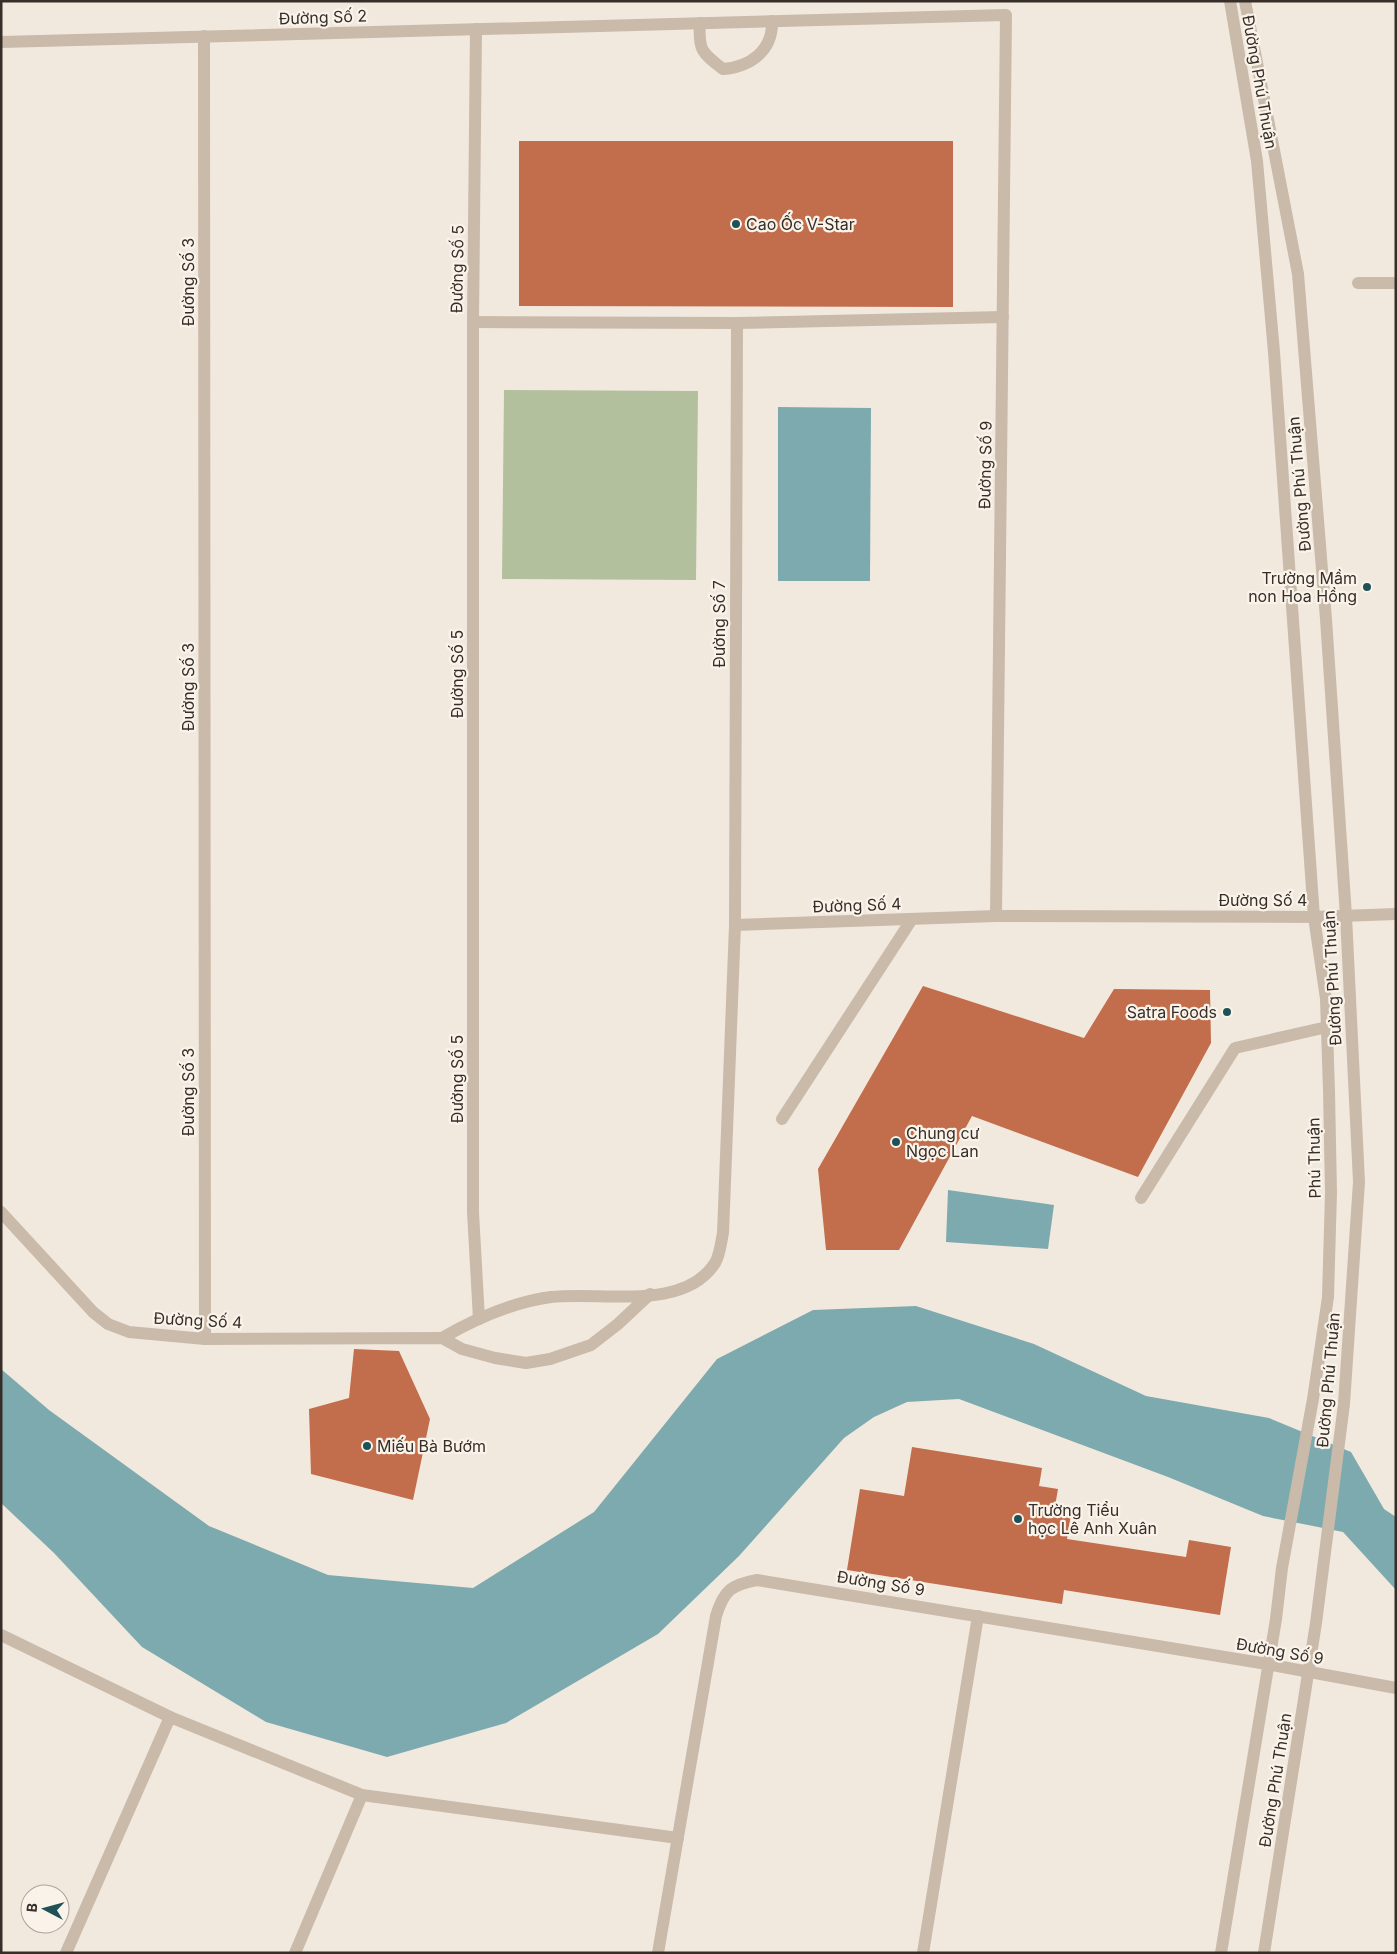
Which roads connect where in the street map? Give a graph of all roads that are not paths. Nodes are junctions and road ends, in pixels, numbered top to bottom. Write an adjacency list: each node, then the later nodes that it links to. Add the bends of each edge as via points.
1 (1230, 1): 17 (street, Đường Phú Thuận, via 1257,162 1274,352)
2 (1245, 1): 16 (street, Đường Phú Thuận, via 1298,274)
3 (1006, 14): 4 (street, Đường Số 2); 11 (street, Đường Số 9)
4 (772, 21): 5 (street, Đường Số 2); 5 (street, via 771,36 764,50 750,63 723,69 709,59 699,44)
5 (700, 23): 6 (street, Đường Số 2)
6 (476, 29): 7 (street, Đường Số 2); 12 (street, Đường Số 5)
7 (204, 36): 8 (street, Đường Số 2); 26 (street, Đường Số 3)
8 (1, 42)
9 (1358, 283): 10 (street)
10 (1396, 284)
11 (1003, 317): 13 (street); 15 (street, Đường Số 9)
12 (473, 322): 13 (street); 25 (street, Đường Số 5, via 473,1212)
13 (736, 323): 19 (street, Đường Số 7)
14 (1396, 914): 16 (street, Đường Số 4)
15 (996, 916): 17 (street, Đường Số 4); 18 (street, Đường Số 4)
16 (1346, 916): 17 (street, Đường Số 4); 32 (street, Đường Phú Thuận, via 1359,1182 1344,1404)
17 (1314, 917): 20 (street, Phú Thuận, via 1326,999)
18 (912, 919): 19 (street, Đường Số 4); 21 (street)
19 (735, 925): 24 (street, Đường Số 4, via 723,1233 716,1262 697,1283 668,1294)
20 (1326, 1027): 22 (street, via 1235,1048); 28 (street, Phú Thuận, via 1331,1193 1328,1288)
21 (782, 1119)
22 (1141, 1198)
23 (1, 1212): 26 (street, Đường Số 4, via 108,1324 130,1332)
24 (650, 1294): 25 (street, Đường Số 4, via 551,1297); 27 (street, Đường Số 4, via 591,1345 550,1359 526,1363 495,1358 462,1349)
25 (479, 1319): 27 (street, Đường Số 4)
26 (205, 1338): 27 (street, Đường Số 4)
27 (442, 1338)
28 (1313, 1399): 31 (street, Đường Phú Thuận)
29 (978, 1616): 31 (street, Đường Số 9); 36 (street, Đường Số 9, via 757,1580 735,1584 721,1599 716,1616); 40 (street)
30 (1, 1635): 34 (street)
31 (1267, 1664): 32 (street, Đường Số 9); 41 (street, Đường Phú Thuận)
32 (1308, 1672): 33 (street, Đường Số 9); 42 (street, Đường Phú Thuận)
33 (1396, 1688)
34 (170, 1717): 35 (street); 37 (street)
35 (362, 1795): 36 (street); 38 (street)
36 (678, 1838): 39 (street, Đường Số 9)
37 (66, 1953)
38 (295, 1953)
39 (658, 1953)
40 (923, 1953)
41 (1221, 1953)
42 (1264, 1953)

